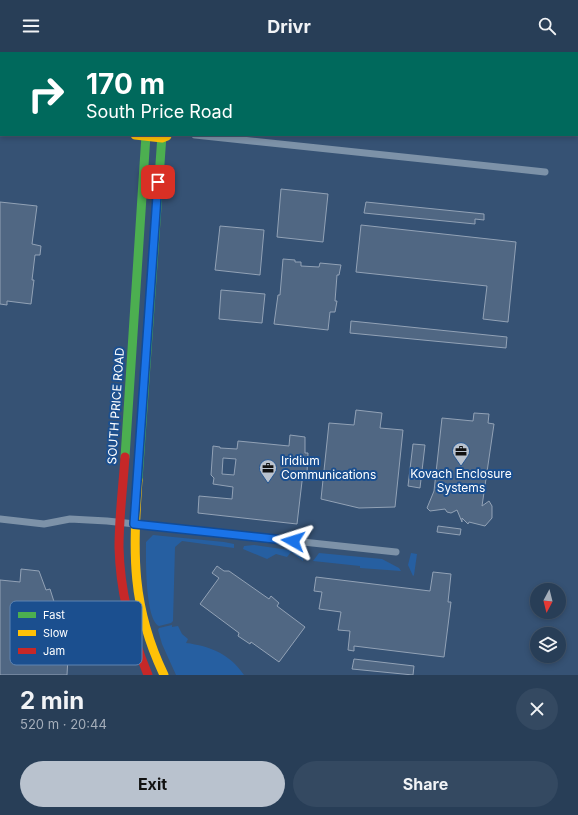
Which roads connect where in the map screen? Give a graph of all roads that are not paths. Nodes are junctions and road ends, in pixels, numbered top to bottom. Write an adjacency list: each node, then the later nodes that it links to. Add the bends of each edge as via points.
1 (146, 136): 2 (main road); 6 (main road, SOUTH PRICE ROAD)
2 (164, 136): 7 (main road)
3 (204, 136): 4 (street)
4 (545, 172)
5 (0, 518): 6 (street, via 44,524 70,519)
6 (120, 522): 7 (street); 9 (main road, SOUTH PRICE ROAD, via 119,551)
7 (134, 524): 8 (street); 10 (main road, via 134,563)
8 (396, 552)
9 (125, 601)
10 (139, 601)
11 (142, 617): 15 (main road)
12 (142, 662): 13 (main road, SOUTH PRICE ROAD); 14 (main road)
13 (148, 675)
14 (154, 675)
15 (164, 675)

